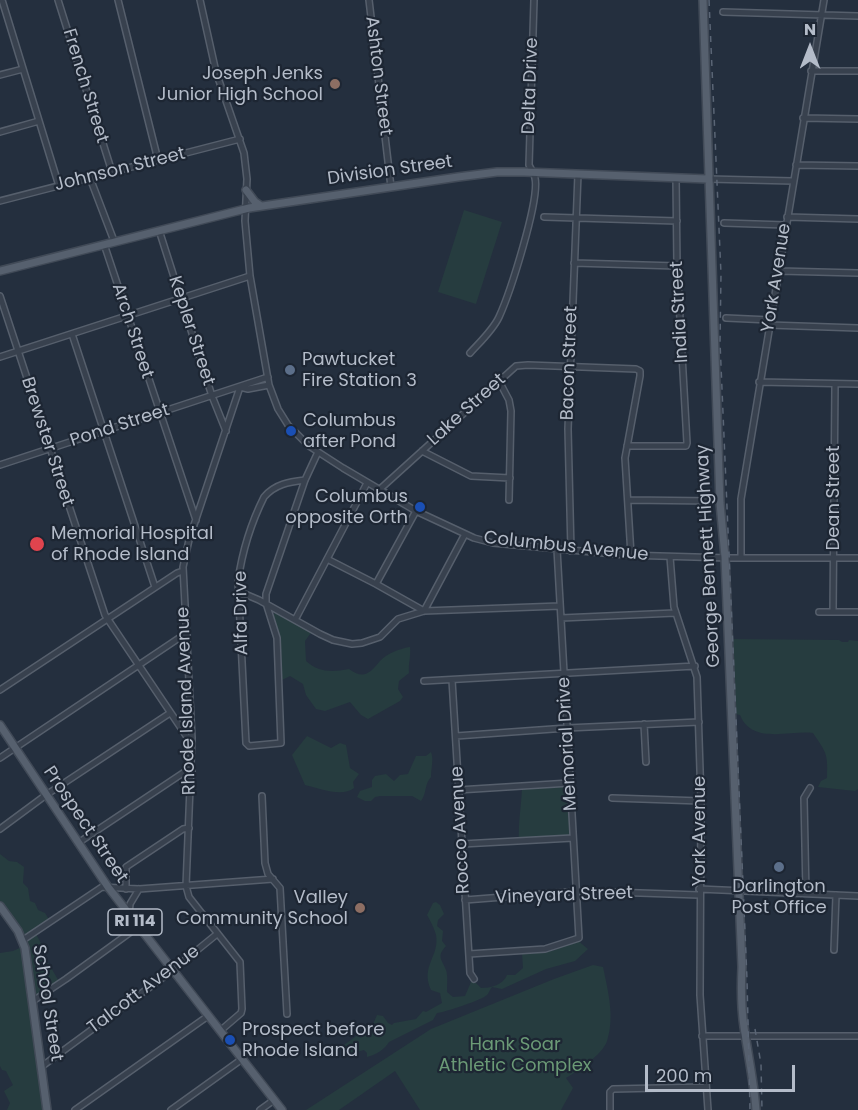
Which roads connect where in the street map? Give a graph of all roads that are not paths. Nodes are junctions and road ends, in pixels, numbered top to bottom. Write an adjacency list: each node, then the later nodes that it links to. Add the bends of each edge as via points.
1 (2, 0): 12 (street)
2 (58, 0): 24 (street, French Street)
3 (118, 0): 21 (street)
4 (200, 0): 20 (street, Columbus Avenue, via 216,72)
5 (369, 0): 32 (street, Ashton Street)
6 (534, 0): 25 (street, Delta Drive, via 529,134)
7 (703, 0): 29 (main road, George Bennett Highway)
8 (824, 0): 10 (street, York Avenue)
9 (723, 12): 10 (street)
10 (821, 16): 11 (street); 13 (street, York Avenue)
11 (858, 16)
12 (23, 69): 15 (street); 18 (street)
13 (811, 71): 14 (street); 16 (street, York Avenue)
14 (858, 71)
15 (0, 75)
16 (803, 118): 17 (street); 22 (street, York Avenue)
17 (858, 119)
18 (39, 121): 19 (street); 31 (street)
19 (0, 132)
20 (240, 139): 21 (street, Johnson Street); 33 (street, Columbus Avenue)
21 (158, 160): 24 (street, Johnson Street)
22 (796, 165): 23 (street); 30 (street, York Avenue)
23 (858, 166)
24 (112, 172): 28 (street, Johnson Street)
25 (532, 172): 26 (main road, Division Street); 32 (main road, Division Street, via 497,172); 61 (street, Delta Drive, via 535,187 530,217 503,307 494,326)
26 (578, 174): 27 (main road, Division Street); 39 (street, Bacon Street)
27 (676, 177): 29 (main road, Division Street); 41 (street, India Street)
28 (90, 178): 31 (street, Johnson Street); 45 (street)
29 (709, 179): 30 (street, Division Street); 94 (main road, George Bennett Highway)
30 (793, 181): 37 (street, York Avenue)
31 (59, 186): 34 (street, Johnson Street)
32 (391, 187): 35 (main road, Division Street)
33 (246, 190): 35 (main road); 36 (street, Columbus Avenue)
34 (0, 201)
35 (261, 206): 36 (main road, Division Street)
36 (245, 209): 44 (main road, Division Street); 52 (street, Columbus Avenue)
37 (787, 217): 40 (street); 43 (street, York Avenue)
38 (544, 218): 39 (street)
39 (576, 218): 41 (street); 47 (street, Bacon Street)
40 (858, 219)
41 (677, 221): 48 (street, India Street)
42 (724, 223): 43 (street)
43 (786, 225): 50 (street, York Avenue)
44 (159, 230): 45 (main road, Division Street); 54 (street, Kepler Street)
45 (114, 241): 46 (main road, Division Street)
46 (104, 244): 49 (main road, Division Street); 55 (street, Arch Street)
47 (574, 263): 48 (street); 63 (street, Bacon Street)
48 (677, 266): 75 (street, India Street, via 686,446)
49 (0, 271)
50 (778, 271): 51 (street); 57 (street, York Avenue)
51 (858, 273)
52 (250, 276): 54 (street); 64 (street, Columbus Avenue)
53 (0, 296): 60 (street, Brewster Street)
54 (181, 298): 55 (street); 71 (street, Kepler Street)
55 (127, 315): 59 (street); 72 (street, Arch Street)
56 (726, 318): 57 (street)
57 (769, 323): 58 (street); 66 (street, York Avenue)
58 (858, 328)
59 (72, 334): 60 (street); 73 (street)
60 (18, 351): 62 (street); 76 (street, Brewster Street)
61 (470, 353)
62 (0, 357)
63 (570, 367): 65 (street, Lake Street, via 521,365); 75 (street, Lake Street, via 640,371); 91 (street, Bacon Street)
64 (268, 377): 69 (street, Columbus Avenue); 70 (street, Pond Street)
65 (499, 381): 77 (street, Lake Street); 80 (street, via 511,411)
66 (759, 382): 67 (street); 95 (street, York Avenue, via 741,499)
67 (835, 384): 68 (street); 96 (street, Dean Street)
68 (858, 384)
69 (269, 385): 70 (street, Pond Street); 78 (street, Columbus Avenue, via 288,425)
70 (240, 387): 71 (street, Pond Street); 74 (street, Rhode Island Avenue)
71 (212, 396): 72 (street, Pond Street); 74 (street, Kepler Street)
72 (159, 413): 73 (street, Pond Street); 88 (street, Arch Street)
73 (104, 431): 76 (street, Pond Street); 101 (street)
74 (226, 431): 88 (street, Rhode Island Avenue)
75 (627, 446): 85 (street)
76 (50, 449): 79 (street, Pond Street); 111 (street, Brewster Street)
77 (422, 451): 80 (street, via 471,476); 83 (street, Lake Street)
78 (318, 452): 81 (street); 82 (street, Columbus Avenue)
79 (0, 465)
80 (510, 478): 84 (street)
81 (305, 480): 102 (street, Alfa Drive, via 282,484 264,497 246,544); 103 (street, via 267,588)
82 (368, 483): 83 (street, Columbus Avenue); 98 (street)
83 (380, 490): 87 (street, Columbus Avenue)
84 (509, 500)
85 (628, 500): 86 (street); 92 (street)
86 (713, 501)
87 (416, 511): 89 (street, Columbus Avenue); 100 (street)
88 (196, 519): 99 (street, Rhode Island Avenue)
89 (465, 534): 90 (street, Columbus Avenue, via 493,543); 105 (street)
90 (557, 549): 91 (street, Columbus Avenue); 104 (street, Memorial Drive)
91 (571, 551): 92 (street, Columbus Avenue)
92 (631, 555): 93 (street, Columbus Avenue)
93 (670, 557): 94 (street, Columbus Avenue); 109 (street, York Avenue)
94 (725, 557): 95 (street, Columbus Avenue); 148 (main road, George Bennett Highway)
95 (741, 558): 96 (street, Columbus Avenue)
96 (834, 558): 97 (street, Columbus Avenue); 107 (street, Dean Street)
97 (858, 558)
98 (327, 559): 100 (street); 112 (street)
99 (183, 572): 101 (street); 113 (street, Rhode Island Avenue)
100 (376, 584): 105 (street)
101 (155, 586): 111 (street)
102 (240, 592): 103 (street); 103 (street, Alfa Drive, via 249,746 282,743 277,638)
103 (266, 603): 112 (street)
104 (560, 606): 105 (street); 110 (street, Memorial Drive)
105 (423, 611): 112 (street, via 399,619 380,637 352,644 333,640)
106 (819, 612): 107 (street)
107 (833, 612): 108 (street)
108 (858, 612)
109 (675, 613): 110 (street); 115 (street, York Avenue)
110 (561, 618): 116 (street, Memorial Drive)
111 (107, 619): 114 (street, Brewster Street); 119 (street)
112 (295, 620)
113 (187, 635): 114 (street); 126 (street, Rhode Island Avenue)
114 (139, 665): 120 (street, Brewster Street); 127 (street)
115 (695, 666): 116 (street); 121 (street, York Avenue)
116 (564, 674): 117 (street); 124 (street, Memorial Drive)
117 (452, 680): 118 (street); 125 (street, Rocco Avenue)
118 (424, 681)
119 (0, 690)
120 (170, 713): 126 (street, Brewster Street, via 187,737); 134 (street)
121 (699, 722): 122 (street); 137 (street, York Avenue)
122 (645, 724): 124 (street); 129 (street)
123 (0, 725): 127 (main road, Prospect Street / RI 114)
124 (567, 728): 125 (street); 131 (street, Memorial Drive)
125 (456, 736): 133 (street, Rocco Avenue)
126 (192, 738): 130 (street, Rhode Island Avenue)
127 (15, 748): 128 (street); 134 (main road, Prospect Street / RI 114)
128 (0, 758)
129 (646, 762)
130 (192, 770): 138 (street, Rhode Island Avenue); 141 (street)
131 (570, 783): 133 (street); 140 (street, Memorial Drive)
132 (810, 788): 151 (street, via 804,798)
133 (458, 790): 142 (street, Rocco Avenue)
134 (46, 795): 139 (street); 141 (main road, Prospect Street / RI 114)
135 (262, 796): 143 (street, via 265,863)
136 (612, 798): 137 (street)
137 (701, 801): 150 (street, York Avenue)
138 (189, 828): 144 (street, Rhode Island Avenue); 146 (street, via 128,865)
139 (0, 829)
140 (573, 838): 142 (street); 149 (street, Memorial Drive)
141 (78, 843): 145 (main road, Prospect Street / RI 114)
142 (462, 844): 154 (street, Rocco Avenue)
143 (273, 879): 144 (street); 165 (street, via 280,888)
144 (186, 886): 147 (street); 158 (street, via 189,897)
145 (108, 887): 146 (street); 156 (main road, Prospect Street / RI 114); 159 (street, via 102,887)
146 (126, 889): 147 (street)
147 (139, 889): 156 (street)
148 (738, 891): 150 (street, Vineyard Street); 151 (street, Vineyard Street); 168 (main road, George Bennett Highway)
149 (576, 892): 150 (street, Vineyard Street); 154 (street, Vineyard Street); 161 (street, Memorial Drive, via 579,938 552,948)
150 (699, 892): 169 (street, York Avenue)
151 (806, 894): 152 (street, Vineyard Street)
152 (836, 895): 153 (street, Vineyard Street); 160 (street)
153 (858, 896)
154 (465, 900): 161 (street, Rocco Avenue)
155 (0, 906): 159 (main road, School Street)
156 (129, 914): 157 (main road, Prospect Street / RI 114)
157 (139, 926): 162 (main road, Prospect Street / RI 114); 164 (street)
158 (217, 934): 162 (street, Talcott Avenue); 167 (street, via 240,962 243,1006 241,1013)
159 (23, 940): 164 (main road, School Street)
160 (834, 950)
161 (469, 954): 163 (street, Rocco Avenue)
162 (172, 970): 166 (main road, Prospect Street / RI 114); 172 (street, Talcott Avenue)
163 (474, 979)
164 (33, 1001): 172 (main road, School Street)
165 (287, 1014)
166 (208, 1016): 167 (main road, Prospect Street / RI 114); 176 (street)
167 (220, 1031): 171 (main road, Prospect Street / RI 114)
168 (745, 1035): 169 (street); 170 (street); 182 (main road, George Bennett Highway)
169 (702, 1036): 173 (street, York Avenue)
170 (858, 1036)
171 (242, 1059): 174 (main road, Prospect Street / RI 114); 177 (street)
172 (41, 1067): 175 (main road, School Street)
173 (706, 1087): 180 (street, via 611,1090); 181 (street, York Avenue)
174 (274, 1100): 178 (street); 179 (main road, Prospect Street / RI 114)
175 (47, 1110)
176 (75, 1110)
177 (171, 1110)
178 (260, 1110)
179 (282, 1110)
180 (610, 1110)
181 (708, 1110)
182 (756, 1110)

